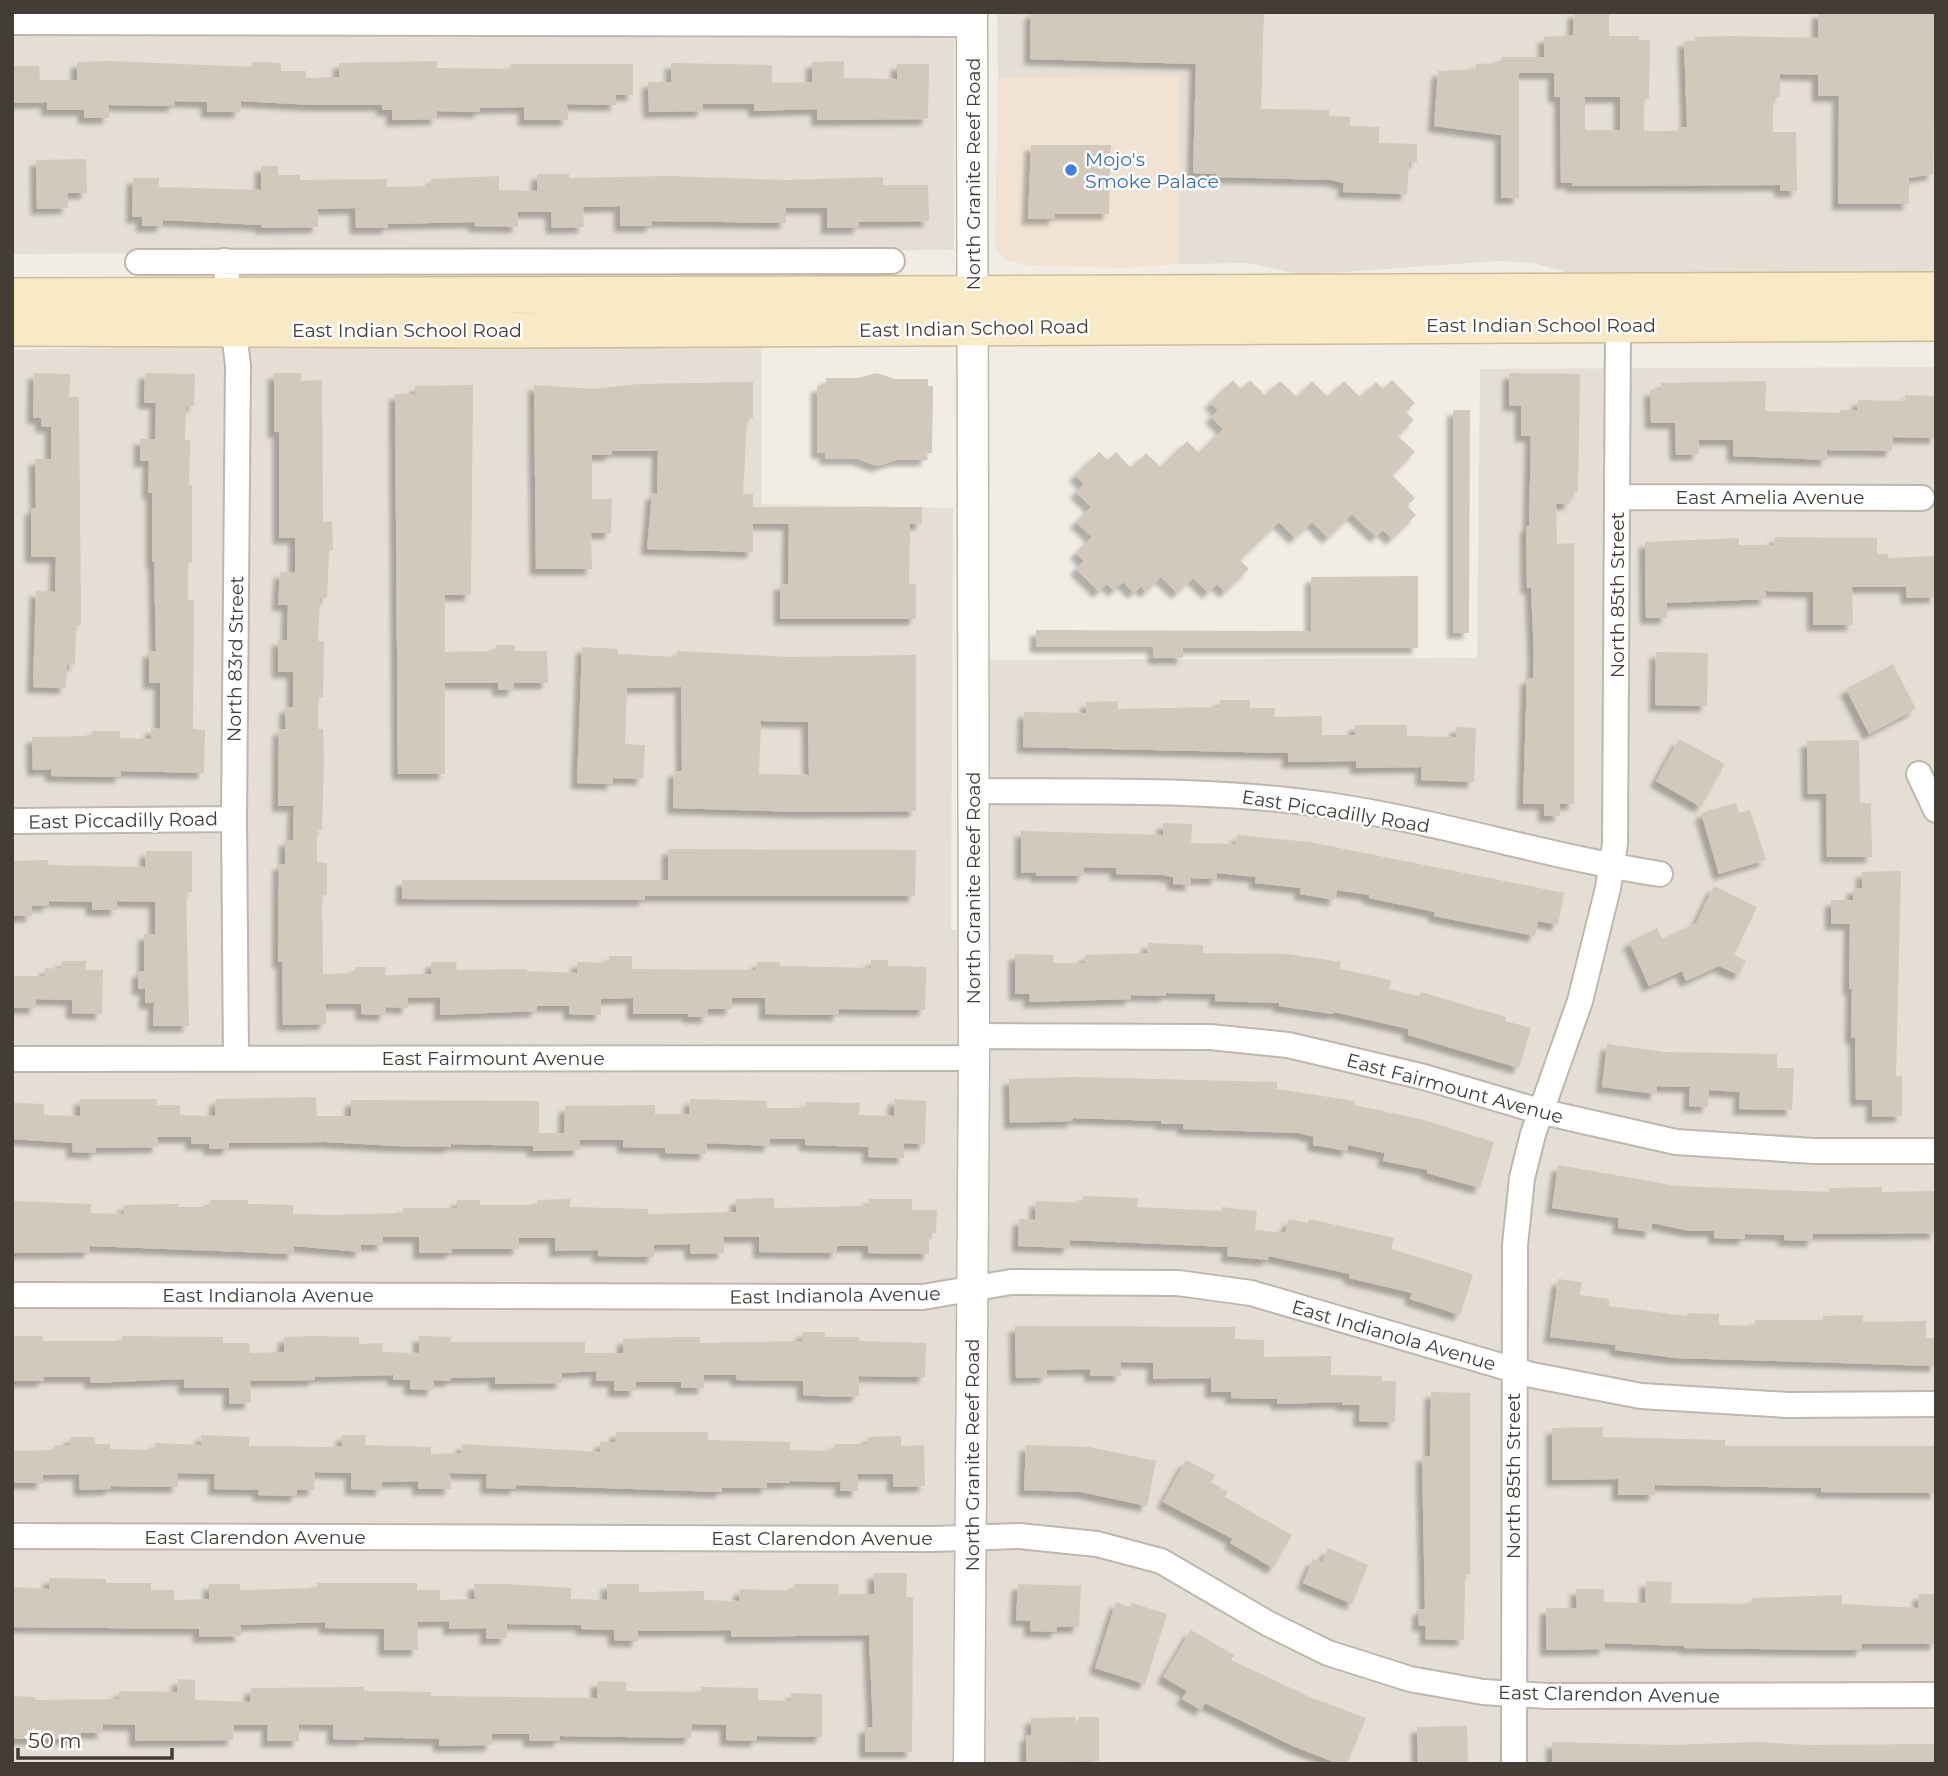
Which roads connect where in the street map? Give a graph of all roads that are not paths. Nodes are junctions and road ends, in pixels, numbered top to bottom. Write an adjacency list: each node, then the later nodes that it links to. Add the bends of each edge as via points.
1 (973, 18): 2 (street); 9 (street, North Granite Reef Road)
2 (12, 22)
3 (225, 261): 5 (street, East Indian School Road); 6 (street, East Indian School Road); 10 (street, North 83rd Street)
4 (892, 261): 6 (street, East Indian School Road)
5 (138, 262)
6 (863, 277): 9 (main road, East Indian School Road); 10 (main road, East Indian School Road)
7 (1936, 290): 9 (main road, East Indian School Road, via 1277,289)
8 (12, 296): 10 (main road, East Indian School Road)
9 (973, 310): 10 (main road, East Indian School Road); 12 (main road, East Indian School Road); 17 (street, North Granite Reef Road)
10 (231, 313): 13 (main road, East Indian School Road); 19 (street, North 83rd Street, via 238,365)
11 (1936, 323): 12 (main road, East Indian School Road)
12 (1618, 325): 14 (street, North 85th Street)
13 (12, 328)
14 (1618, 497): 15 (street, East Amelia Avenue); 21 (street, North 85th Street)
15 (1922, 498)
16 (1919, 774): 18 (street)
17 (972, 791): 21 (street, East Piccadilly Road, via 1220,793 1272,798 1331,806); 23 (street, North Granite Reef Road)
18 (1936, 810)
19 (234, 819): 20 (street, East Piccadilly Road); 24 (street, North 83rd Street)
20 (12, 821)
21 (1612, 865): 22 (street); 26 (street, North 85th Street, via 1580,1001)
22 (1660, 874)
23 (974, 1047): 24 (street, East Fairmount Avenue); 26 (street, East Fairmount Avenue, via 1210,1037 1288,1045 1424,1077); 28 (street, North Granite Reef Road)
24 (236, 1058): 25 (street, East Fairmount Avenue)
25 (12, 1059)
26 (1539, 1111): 27 (street, East Fairmount Avenue, via 1676,1142 1814,1151); 30 (street, North 85th Street, via 1522,1178)
27 (1936, 1151)
28 (973, 1289): 29 (street, East Indianola Avenue, via 923,1297); 30 (street, East Indianola Avenue, via 1011,1282 1178,1283 1251,1293); 33 (street, North Granite Reef Road)
29 (12, 1295)
30 (1513, 1370): 31 (street, East Indianola Avenue, via 1640,1396 1689,1401); 34 (street, North 85th Street)
31 (1936, 1405)
32 (12, 1536): 33 (street, East Clarendon Avenue)
33 (971, 1538): 34 (street, East Clarendon Avenue, via 1019,1536 1097,1544 1161,1561 1328,1653 1410,1679); 36 (street, North Granite Reef Road)
34 (1514, 1694): 35 (street, East Clarendon Avenue); 37 (street, North 85th Street)
35 (1936, 1695)
36 (970, 1764)
37 (1514, 1764)

